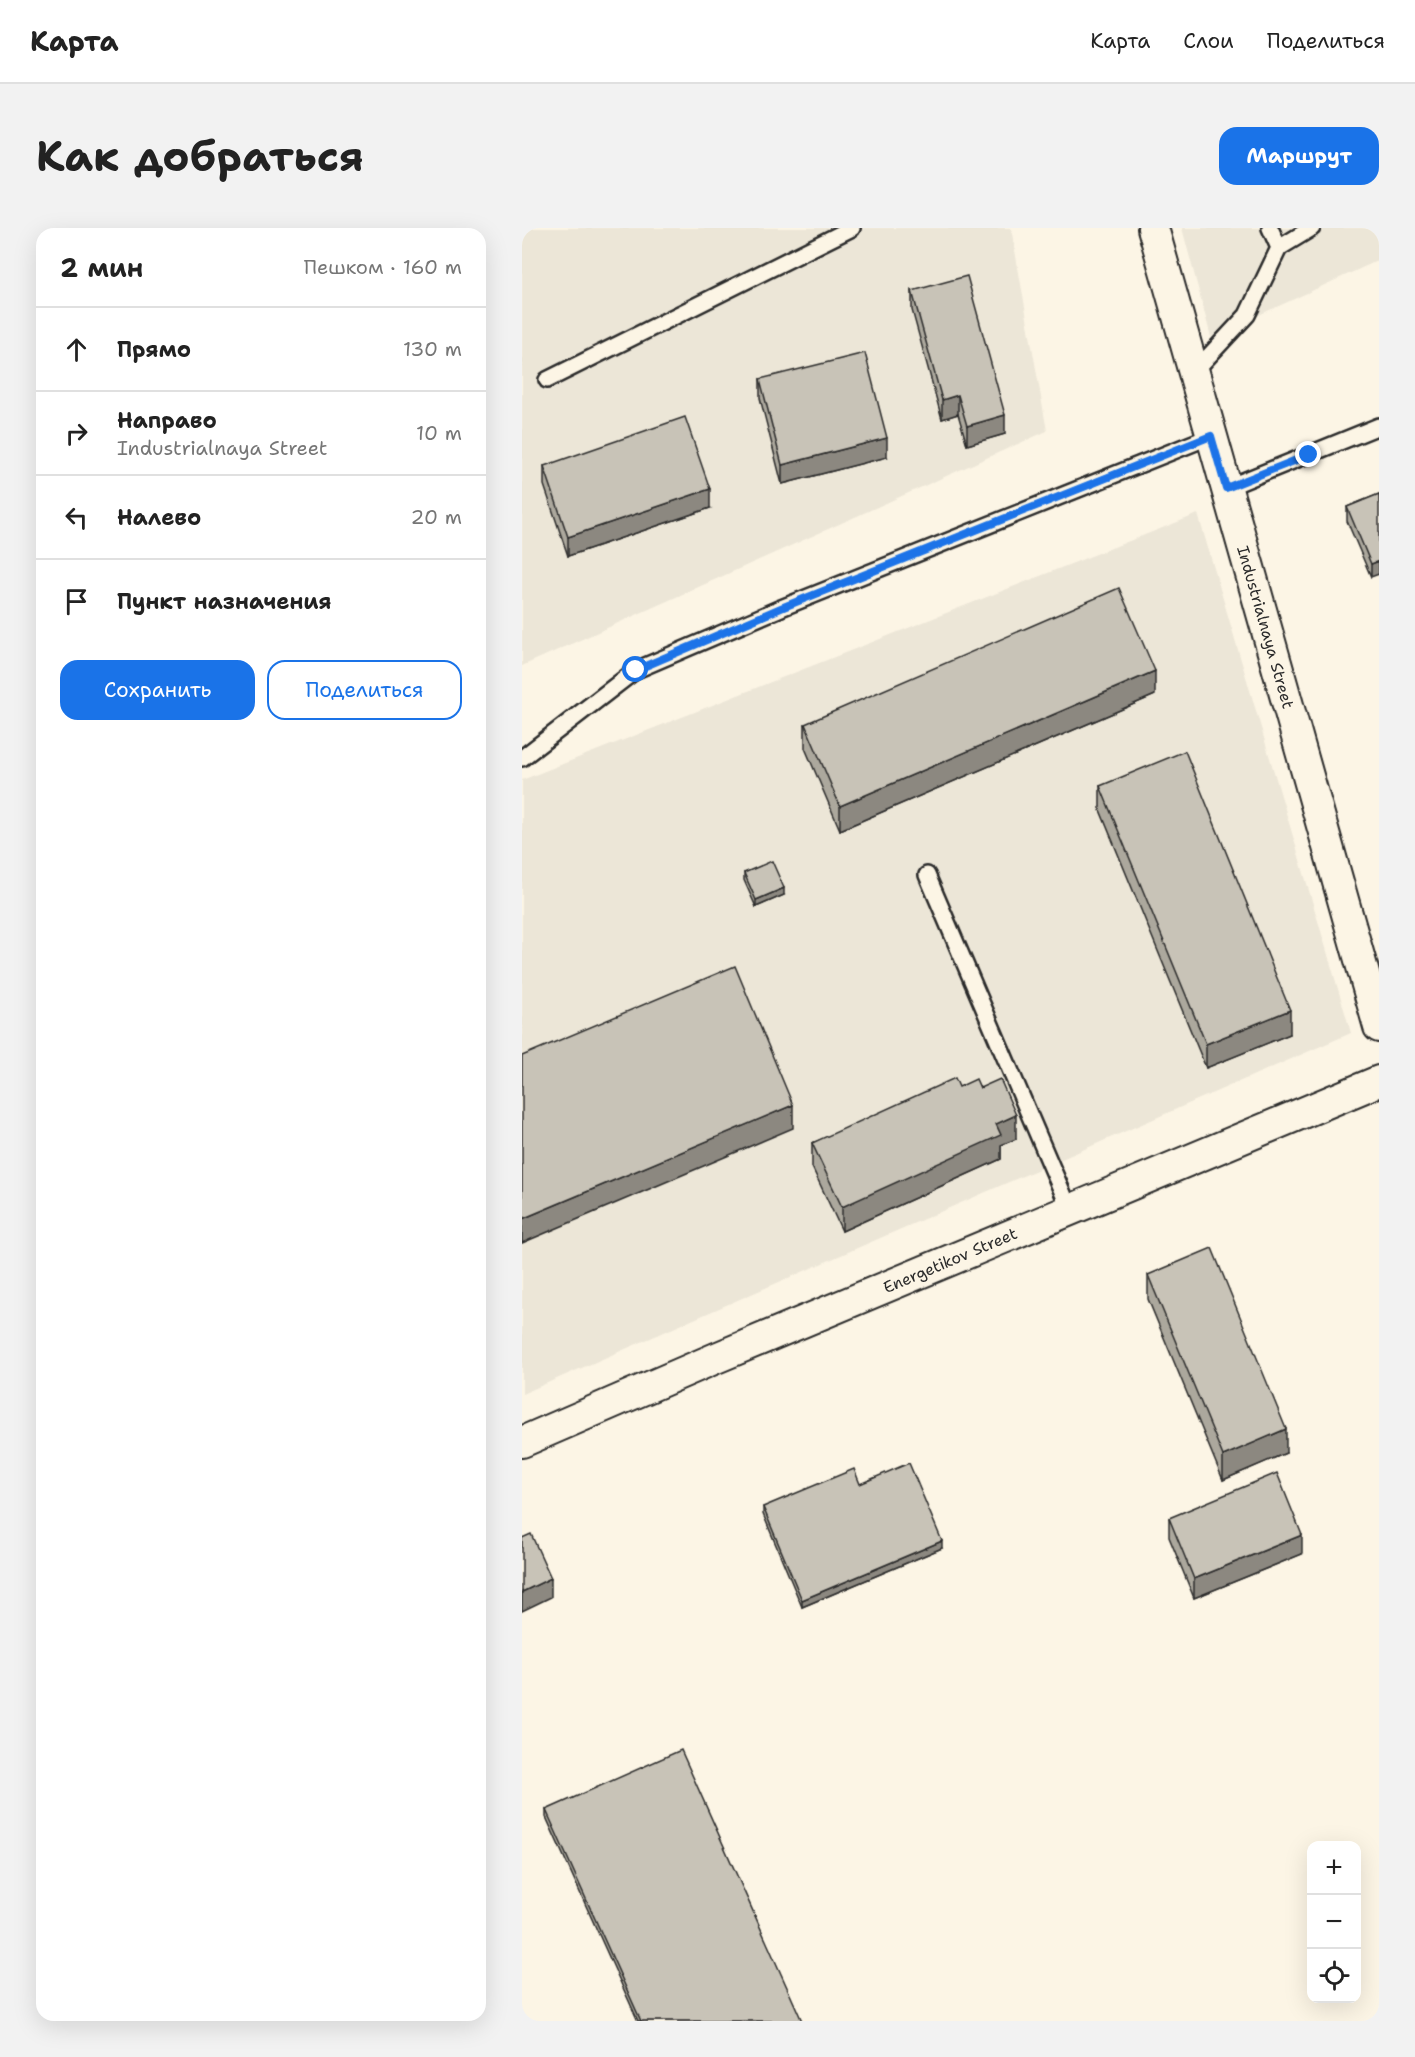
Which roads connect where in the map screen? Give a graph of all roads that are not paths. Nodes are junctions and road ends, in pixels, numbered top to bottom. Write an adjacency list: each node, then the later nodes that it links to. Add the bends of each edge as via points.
1 (852, 228): 7 (lane)
2 (1153, 228): 6 (street, Industrialnaya Street)
3 (1270, 228): 5 (lane)
4 (1312, 228): 5 (lane)
5 (1279, 248): 6 (lane, via 1246,315)
6 (1193, 373): 9 (street, Industrialnaya Street)
7 (548, 380)
8 (1379, 426): 10 (lane)
9 (1211, 436): 10 (street, Industrialnaya Street); 11 (lane, via 636,670)
10 (1226, 488): 13 (street, Industrialnaya Street)
11 (522, 758)
12 (927, 874): 15 (lane)
13 (1379, 1027)
14 (1379, 1081): 15 (street, Energetikov Street)
15 (1070, 1210): 16 (street, Energetikov Street)
16 (522, 1442)

